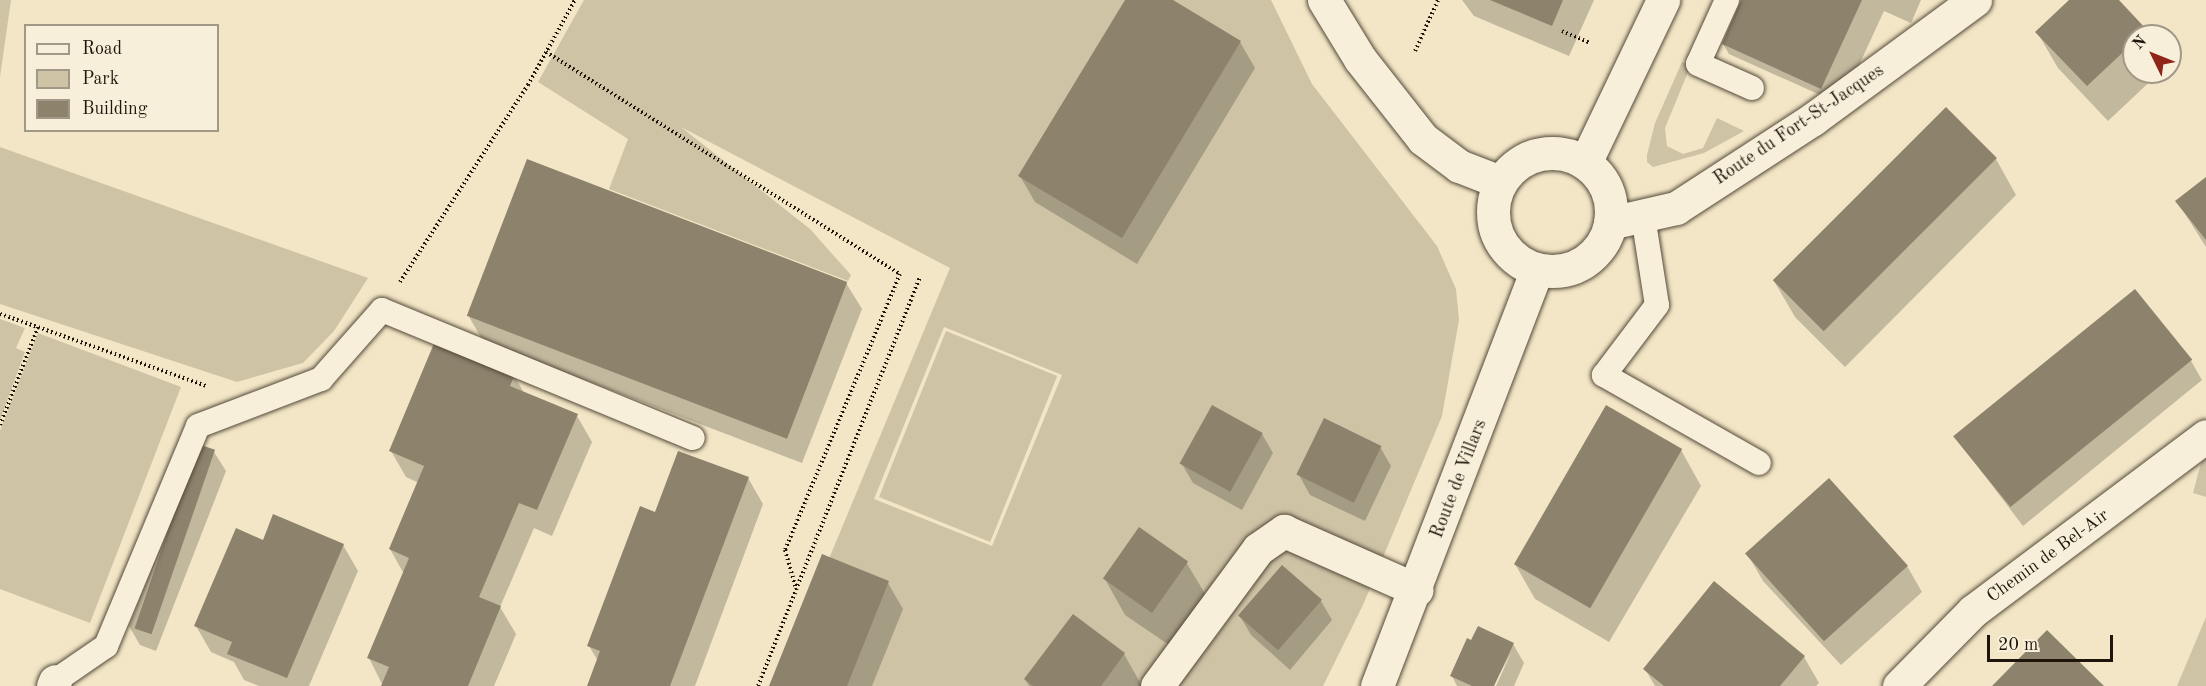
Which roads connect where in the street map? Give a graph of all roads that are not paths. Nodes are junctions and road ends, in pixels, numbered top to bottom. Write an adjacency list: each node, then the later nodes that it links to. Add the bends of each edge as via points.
1 (1324, 0): 7 (street, via 1360,59 1424,139 1459,166)
2 (1663, 0): 6 (street)
3 (1727, 0): 5 (lane, via 1698,64)
4 (1976, 0): 8 (street, Route du Fort-St-Jacques, via 1794,132 1676,208)
5 (1752, 88)
6 (1585, 163): 7 (street, via 1568,155 1530,157); 9 (street, via 1607,189)
7 (1500, 182): 10 (street, via 1492,208 1497,235 1513,258)
8 (1643, 216): 9 (street, Route du Fort-St-Jacques); 13 (lane, via 1657,305 1604,375)
9 (1610, 223): 10 (street, via 1600,246 1584,262 1562,271)
10 (1538, 270): 14 (street, Route de Villars)
11 (2206, 436): 18 (street, Chemin de Bel-Air, via 1973,611)
12 (693, 438): 15 (lane, via 382,310 321,379 198,426 106,646)
13 (1759, 463)
14 (1417, 590): 16 (street, via 1284,531 1258,549); 17 (street, Route de Villars)
15 (54, 684)
16 (1157, 686)
17 (1377, 686)
18 (1899, 686)

